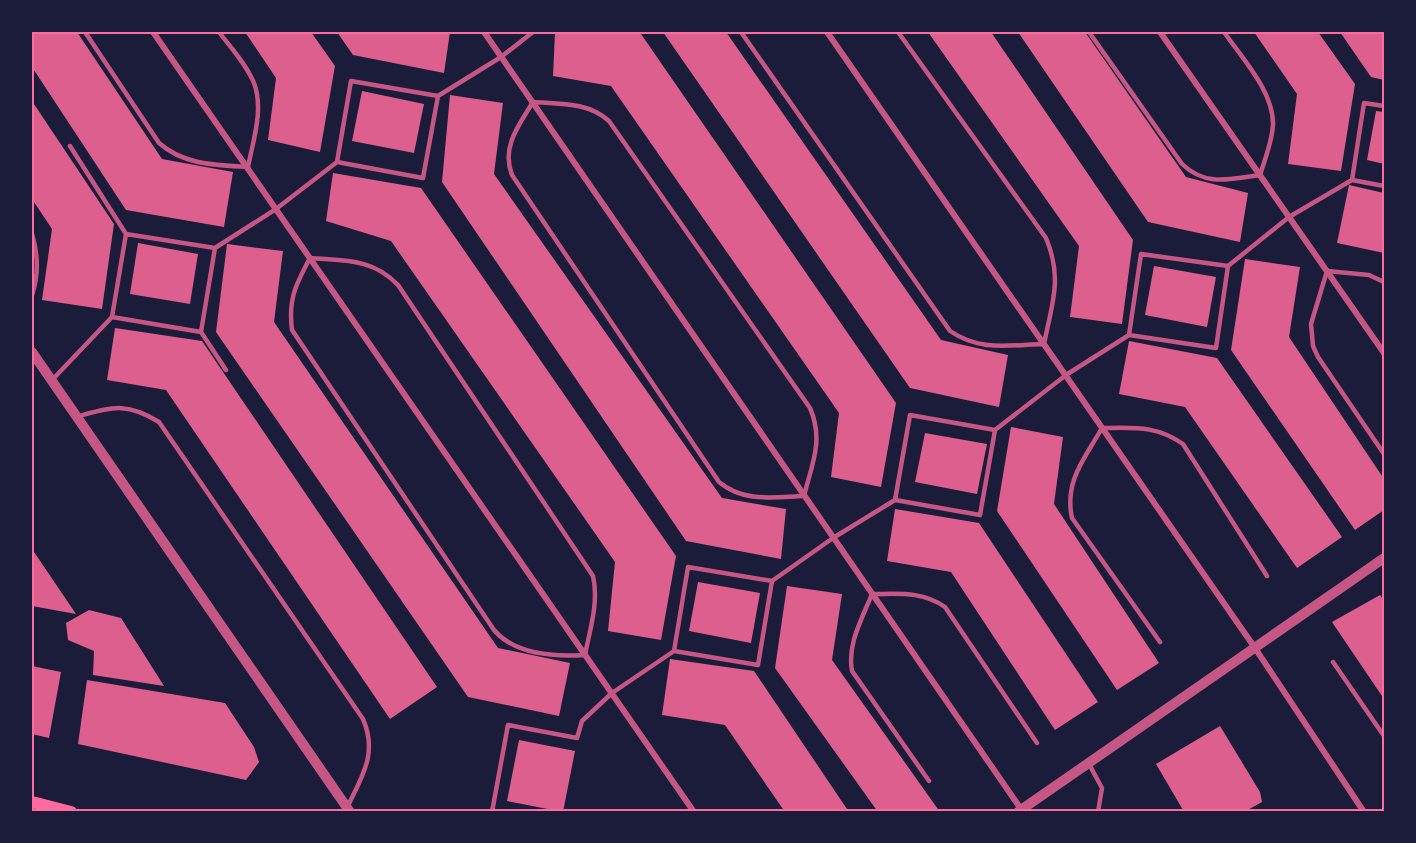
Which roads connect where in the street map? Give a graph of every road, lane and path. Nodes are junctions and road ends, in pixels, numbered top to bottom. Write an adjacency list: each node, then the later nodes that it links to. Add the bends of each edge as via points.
1 (85, 32): 18 (lane, via 166,149 188,160)
2 (153, 32): 18 (street)
3 (219, 32): 18 (lane, via 248,71 258,96)
4 (484, 32): 12 (street)
5 (533, 32): 12 (lane)
6 (741, 32): 35 (lane, via 950,331 988,346)
7 (827, 32): 35 (street)
8 (898, 32): 35 (lane, via 1046,238 1056,286)
9 (1089, 32): 19 (lane, via 1189,170 1197,176 1219,180)
10 (1160, 32): 19 (street)
11 (1224, 32): 19 (lane, via 1265,91 1272,113 1271,138)
12 (501, 57): 13 (lane); 14 (street)
13 (438, 96): 17 (lane, via 351,81); 17 (lane, via 423,178)
14 (533, 102): 45 (street); 45 (lane, via 587,107 609,121 810,408 818,443); 45 (lane, via 510,142 507,159 512,175 719,482 748,497)
15 (1384, 106): 20 (lane, via 1364,103)
16 (70, 146): 25 (lane)
17 (337, 162): 22 (lane)
18 (248, 167): 22 (street)
19 (1260, 175): 23 (street)
20 (1352, 180): 21 (lane); 23 (lane)
21 (1384, 186)
22 (276, 208): 26 (lane); 27 (street)
23 (1289, 217): 28 (lane); 29 (street)
24 (32, 234): 31 (lane, via 37,274)
25 (126, 234): 26 (lane); 32 (lane)
26 (214, 248): 33 (lane)
27 (310, 258): 55 (street); 55 (lane, via 361,262 382,270 398,285 592,576 595,604); 55 (lane, via 293,290 292,330 494,630 516,647 560,656)
28 (1228, 266): 34 (lane, via 1141,254); 34 (lane, via 1216,348)
29 (1327, 271): 30 (lane, via 1369,275); 37 (street); 44 (lane, via 1311,324 1313,346)
30 (1384, 282)
31 (32, 295)
32 (112, 317): 33 (lane); 40 (lane)
33 (201, 332): 38 (lane)
34 (1129, 335): 39 (lane)
35 (1044, 344): 39 (street)
36 (32, 352): 40 (street)
37 (1384, 353)
38 (226, 370)
39 (1065, 375): 42 (street); 43 (lane)
40 (51, 380): 41 (street)
41 (76, 416): 63 (street); 63 (lane, via 113,407 138,410 159,422 363,719 370,753)
42 (1102, 428): 49 (lane, via 1146,428 1168,434 1183,444); 52 (lane, via 1071,486 1072,518); 53 (street)
43 (995, 430): 46 (lane, via 980,515); 46 (lane, via 910,415)
44 (1384, 454)
45 (804, 496): 47 (street)
46 (895, 500): 47 (lane)
47 (833, 538): 50 (lane); 51 (street)
48 (1384, 558): 53 (street)
49 (1268, 576)
50 (772, 581): 54 (lane, via 758,665); 54 (lane, via 688,567)
51 (872, 594): 59 (lane, via 913,593 945,608); 61 (lane, via 851,651 852,670); 64 (street)
52 (1160, 642)
53 (1255, 648): 60 (street); 69 (street)
54 (674, 651): 57 (lane)
55 (585, 654): 57 (street)
56 (1333, 662): 58 (lane)
57 (612, 693): 66 (lane, via 582,721 577,738 508,725); 67 (street)
58 (1384, 736)
59 (1037, 743)
60 (1088, 763): 64 (street); 68 (lane, via 1102,789)
61 (929, 781)
62 (32, 802): 65 (main road)
63 (349, 810)
64 (1019, 810)
65 (71, 812)
66 (492, 812)
67 (694, 812)
68 (1098, 812)
69 (1364, 812)

